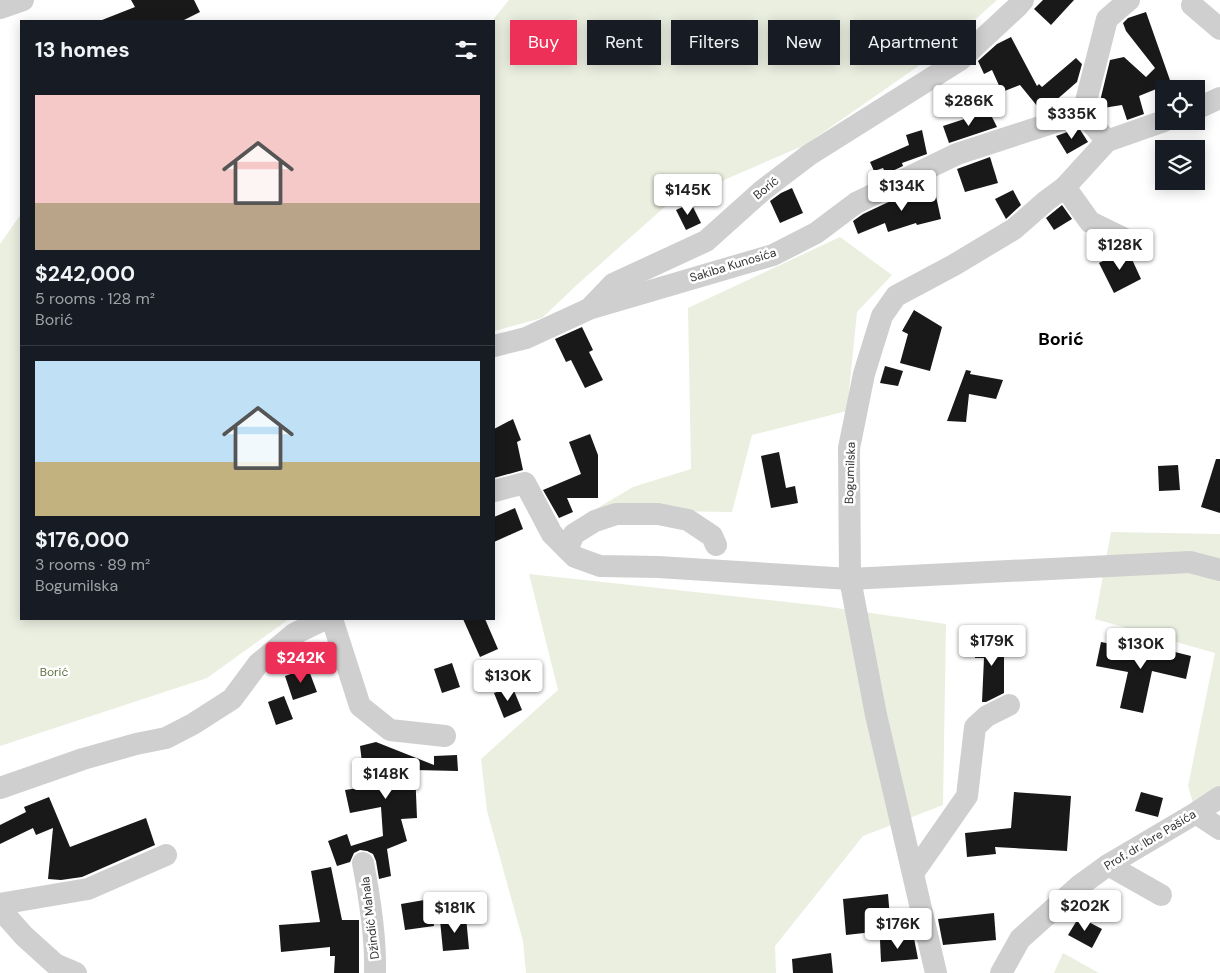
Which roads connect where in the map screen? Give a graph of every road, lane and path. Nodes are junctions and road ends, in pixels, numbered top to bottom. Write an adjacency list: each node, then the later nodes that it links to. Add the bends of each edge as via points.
1 (23, 0): 5 (street)
2 (1023, 0): 14 (street, Borić, via 960,60 808,155 706,241 613,284)
3 (1129, 0): 9 (street, via 1107,19)
4 (1192, 5): 6 (street)
5 (0, 8)
6 (1220, 29)
7 (1220, 98): 8 (street)
8 (1205, 105)
9 (1083, 113): 11 (street); 14 (street, Sakiba Kunosića, via 958,154 856,203 816,233 773,255)
10 (1155, 124): 11 (street, Bogumilska)
11 (1107, 141): 12 (street, Bogumilska)
12 (1065, 187): 13 (street, via 1090,222); 20 (street, Bogumilska, via 1014,229 896,296 882,316 864,374 849,448)
13 (1130, 242)
14 (589, 309): 15 (street, Borić, via 526,338)
15 (495, 346)
16 (495, 492): 18 (street, via 525,483 552,534)
17 (716, 545): 18 (street, via 712,536 688,520 658,514 616,514 595,521 574,534)
18 (568, 550): 20 (street, via 575,557 600,566)
19 (1220, 570): 20 (street, via 1190,562)
20 (850, 578): 32 (street, Bogumilska, via 876,715)
21 (324, 620): 25 (street, via 294,634 258,664 232,699 193,724 166,738 83,759)
22 (332, 620): 24 (street, via 360,706 390,730)
23 (1009, 705): 32 (street, via 987,716 975,727 967,796)
24 (445, 736)
25 (0, 788)
26 (1220, 797): 27 (street, Prof. dr. Ibre Pašića)
27 (1196, 813): 28 (street); 31 (street, Prof. dr. Ibre Pašića)
28 (1220, 829)
29 (166, 855): 34 (street, via 88,889)
30 (363, 863): 37 (street, Džindić Mahala, via 376,950)
31 (1108, 865): 33 (street); 39 (street, Prof. dr. Ibre Pašića, via 1079,886 1020,939)
32 (914, 872): 38 (street, Bogumilska)
33 (1161, 895)
34 (0, 904)
35 (0, 909): 36 (street, via 56,964)
36 (76, 973)
37 (375, 973)
38 (936, 973)
39 (1002, 973)

